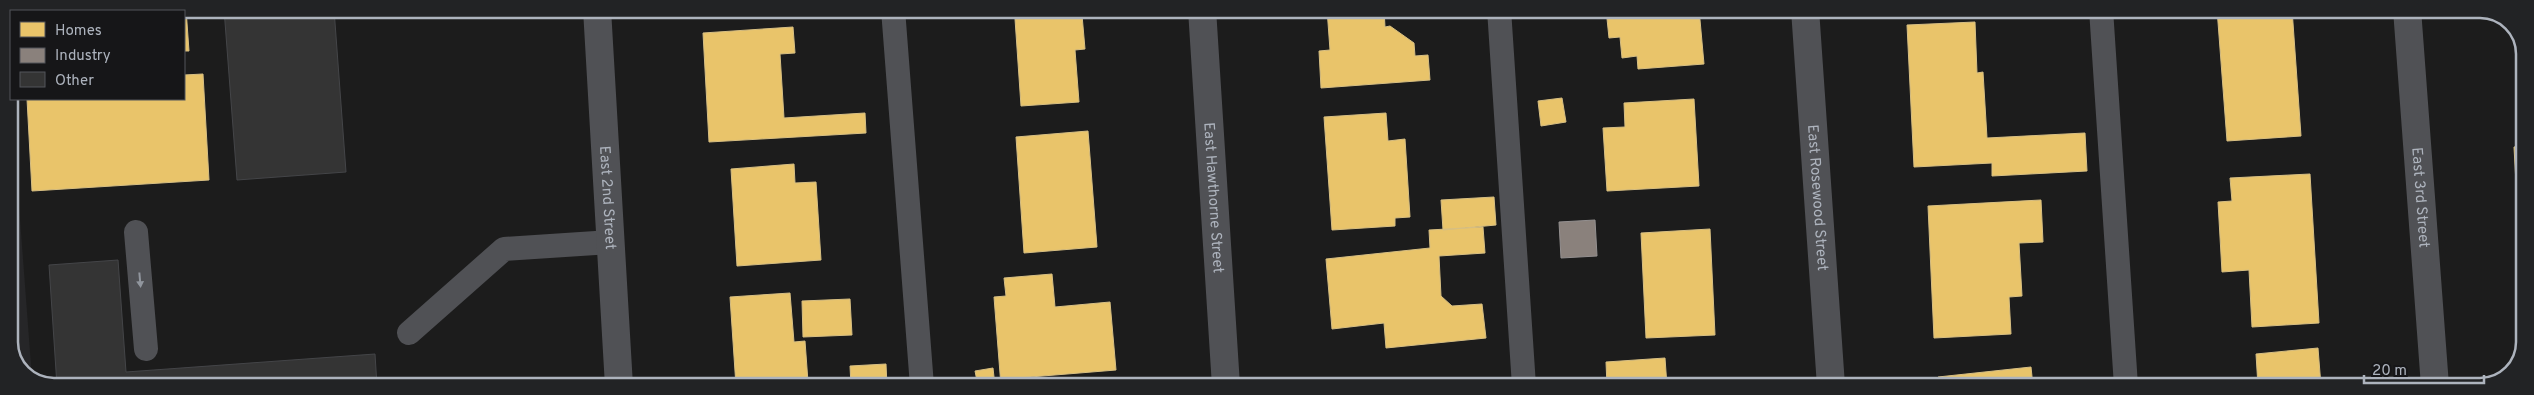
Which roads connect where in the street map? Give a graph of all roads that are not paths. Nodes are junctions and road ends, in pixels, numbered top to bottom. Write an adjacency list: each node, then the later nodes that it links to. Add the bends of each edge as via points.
1 (597, 18): 9 (street, East 2nd Street)
2 (894, 18): 13 (lane)
3 (1203, 18): 14 (street, East Hawthorne Street)
4 (1499, 18): 15 (lane)
5 (1806, 18): 16 (street, East Rosewood Street)
6 (2102, 18): 17 (lane)
7 (2408, 18): 18 (street, East 3rd Street)
8 (136, 232): 11 (lane, one-way to 11)
9 (612, 242): 10 (lane, via 504,249); 12 (street, East 2nd Street)
10 (409, 333)
11 (146, 349)
12 (619, 377)
13 (921, 377)
14 (1225, 377)
15 (1523, 378)
16 (1830, 378)
17 (2125, 378)
18 (2434, 378)

